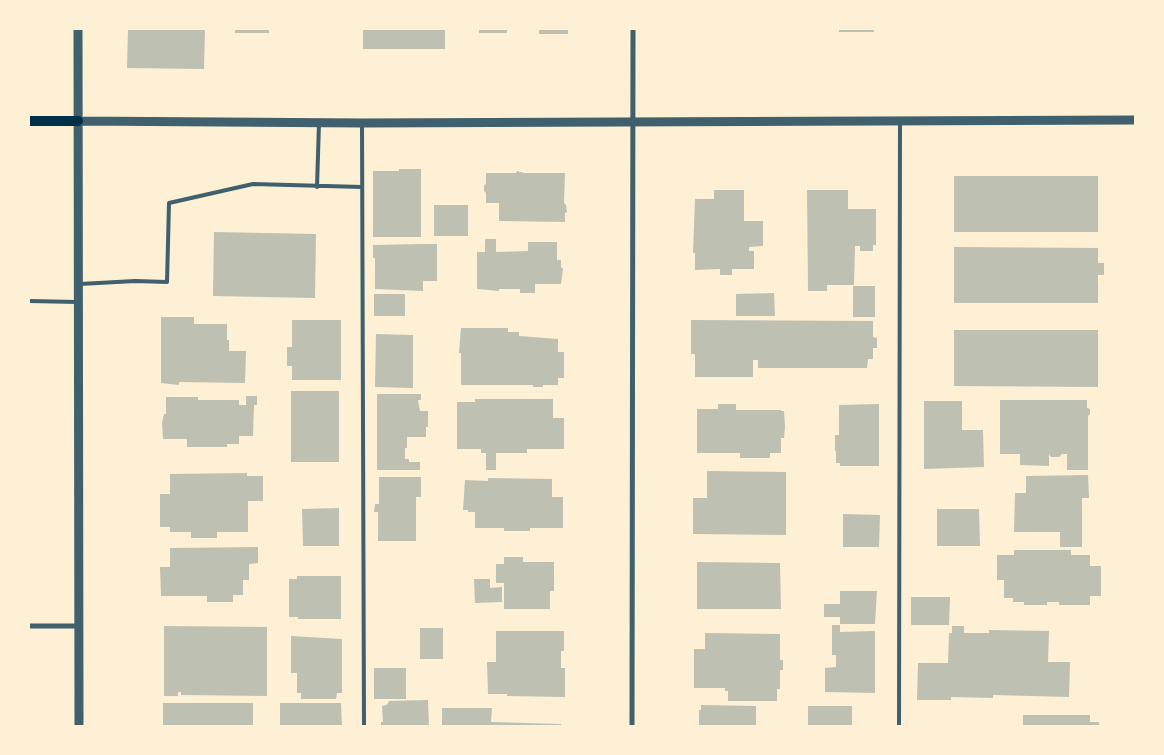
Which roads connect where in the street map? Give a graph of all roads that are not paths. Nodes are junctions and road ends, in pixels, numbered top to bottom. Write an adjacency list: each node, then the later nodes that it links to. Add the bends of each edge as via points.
1 (78, 29): 6 (street)
2 (633, 29): 7 (street)
3 (900, 120): 4 (street); 7 (street); 20 (lane)
4 (1135, 120)
5 (29, 121): 6 (main road)
6 (78, 121): 8 (street); 12 (street)
7 (632, 122): 9 (street); 19 (street)
8 (319, 123): 9 (street); 10 (lane)
9 (362, 123): 11 (lane)
10 (317, 186): 11 (lane); 12 (lane, via 253,184 169,203 168,282)
11 (362, 186): 18 (lane)
12 (78, 284): 14 (street)
13 (29, 300): 14 (lane)
14 (78, 302): 16 (street)
15 (29, 626): 16 (street)
16 (78, 626): 17 (street)
17 (79, 726)
18 (364, 726)
19 (632, 726)
20 (899, 726)

